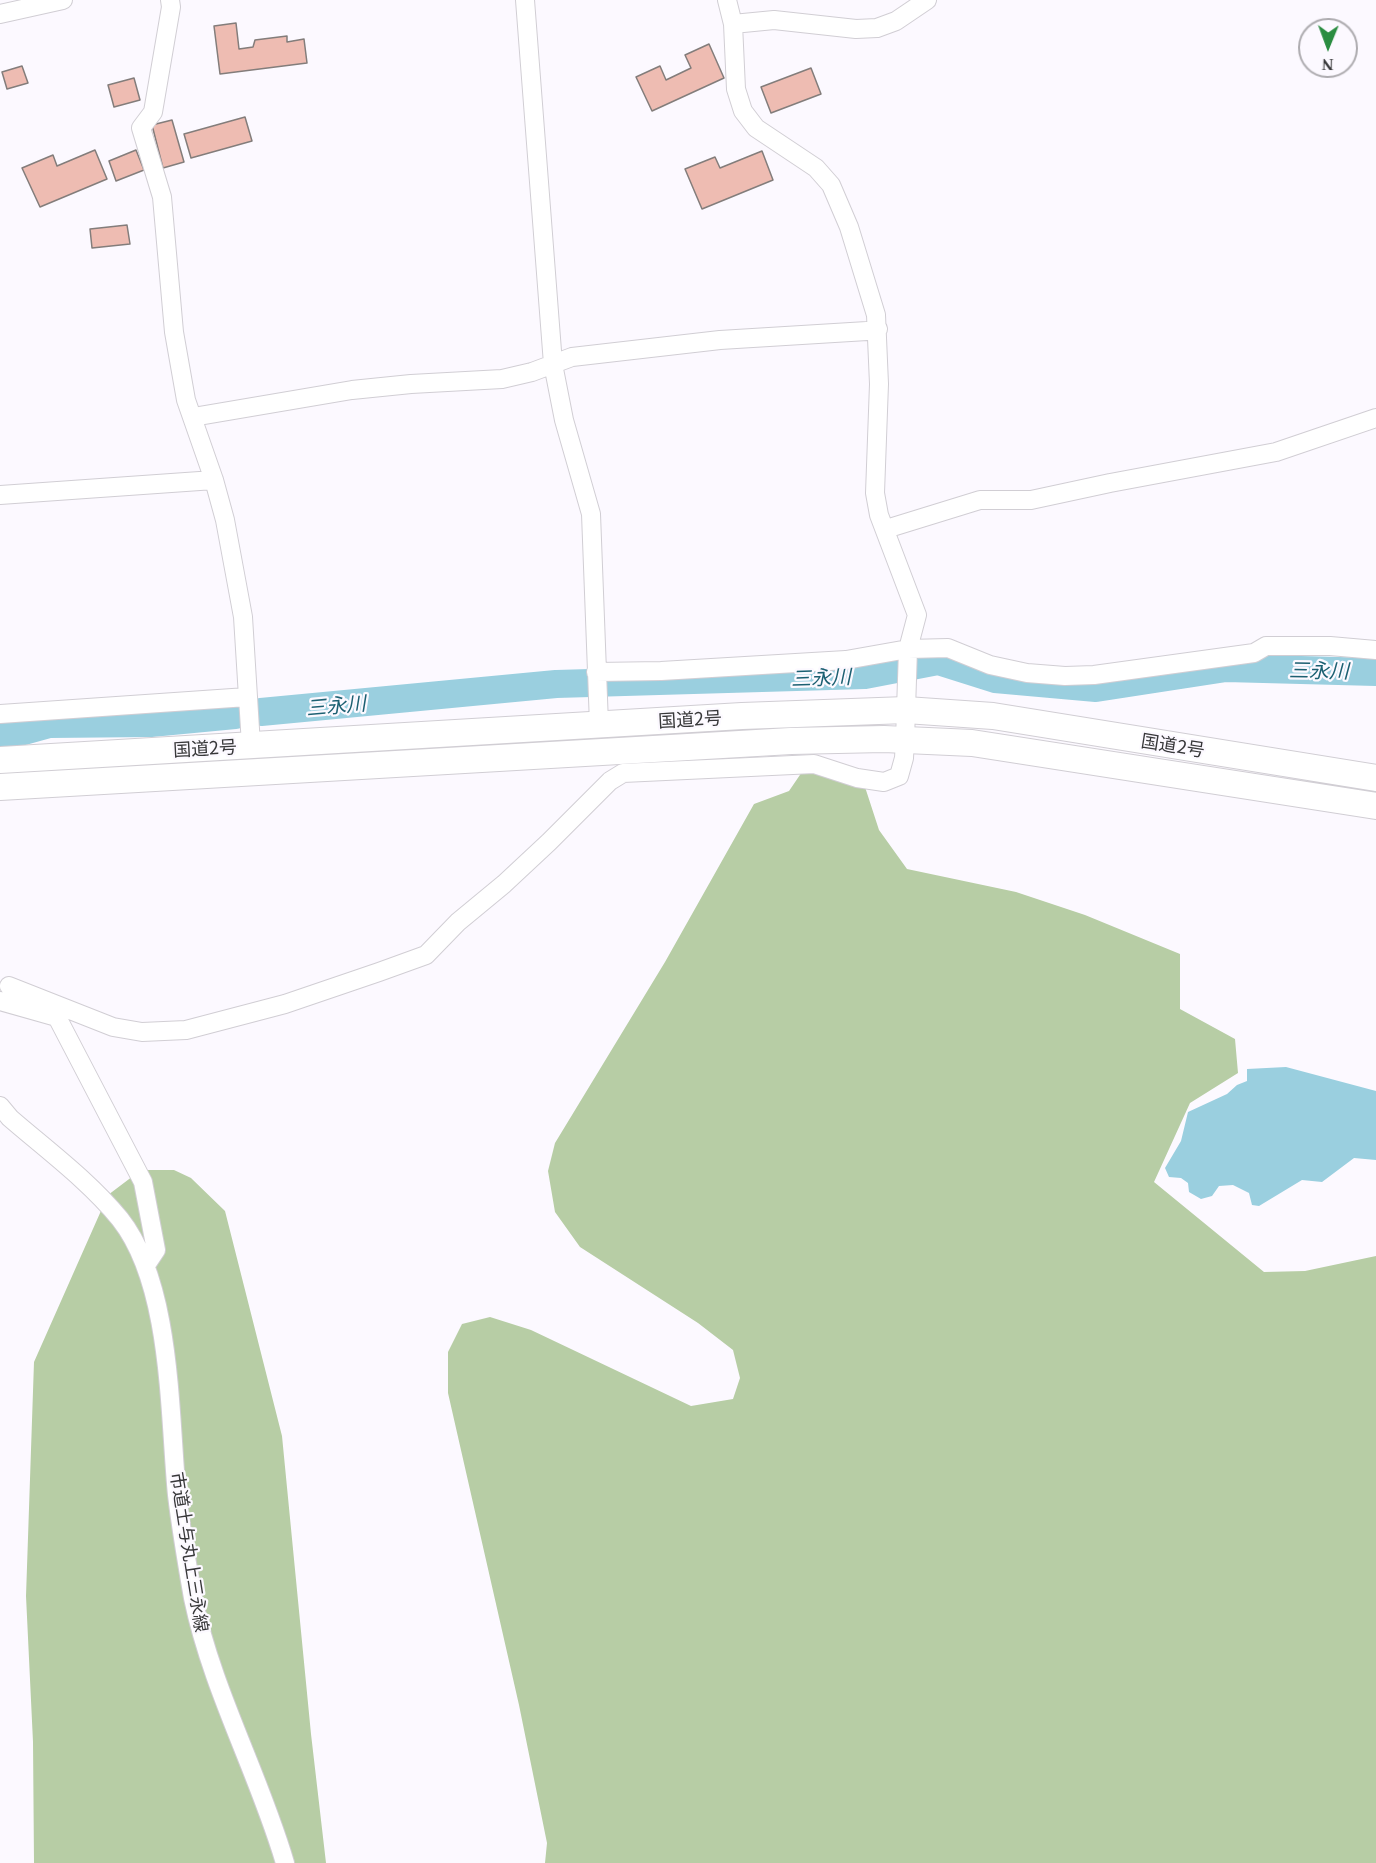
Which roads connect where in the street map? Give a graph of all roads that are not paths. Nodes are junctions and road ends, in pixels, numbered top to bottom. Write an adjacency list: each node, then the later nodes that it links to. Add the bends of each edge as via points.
1 (63, 0): 6 (street)
2 (170, 0): 10 (street, via 158,93 153,112 141,128 162,197 174,332 186,400)
3 (525, 0): 9 (street)
4 (727, 0): 7 (street)
5 (927, 0): 7 (street, via 896,21 877,28 774,20)
6 (0, 14)
7 (733, 24): 8 (street, via 736,89 743,111 756,128 816,168 831,185 849,226)
8 (878, 329): 9 (street, via 709,341 572,357); 14 (street, via 875,493)
9 (553, 364): 10 (street, via 502,379 352,390); 17 (street, via 564,420 591,514)
10 (193, 417): 12 (street)
11 (1376, 418): 14 (street, via 1276,452 1031,500 980,500)
12 (214, 480): 13 (street); 18 (street, via 243,617)
13 (0, 495)
14 (886, 530): 16 (street, via 917,615)
15 (1376, 650): 16 (street, via 1330,645 1266,646 1254,653 1065,676 990,665 948,648)
16 (908, 652): 17 (street, via 846,660); 19 (street)
17 (596, 676): 21 (street)
18 (247, 697): 20 (street); 23 (street)
19 (907, 701): 21 (highway, 国道2号, via 742,716); 22 (street); 25 (highway, 国道2号)
20 (0, 714)
21 (599, 714): 23 (highway, 国道2号)
22 (906, 740): 26 (highway, 国道2号, via 791,741); 27 (highway, 国道2号, via 972,743); 28 (street, via 899,776 884,782 814,764 623,773 426,955 263,1010 186,1030 142,1032 113,1027)
23 (251, 745): 24 (highway, 国道2号)
24 (0, 760)
25 (1376, 778)
26 (0, 787)
27 (1376, 806)
28 (3, 993): 30 (street, via 57,1017 143,1182 156,1250)
29 (0, 1106): 30 (street, 市道土与丸上三永線, via 121,1220)
30 (146, 1265): 31 (street, 市道土与丸上三永線, via 160,1321 178,1498 194,1598 207,1652)
31 (285, 1863)

